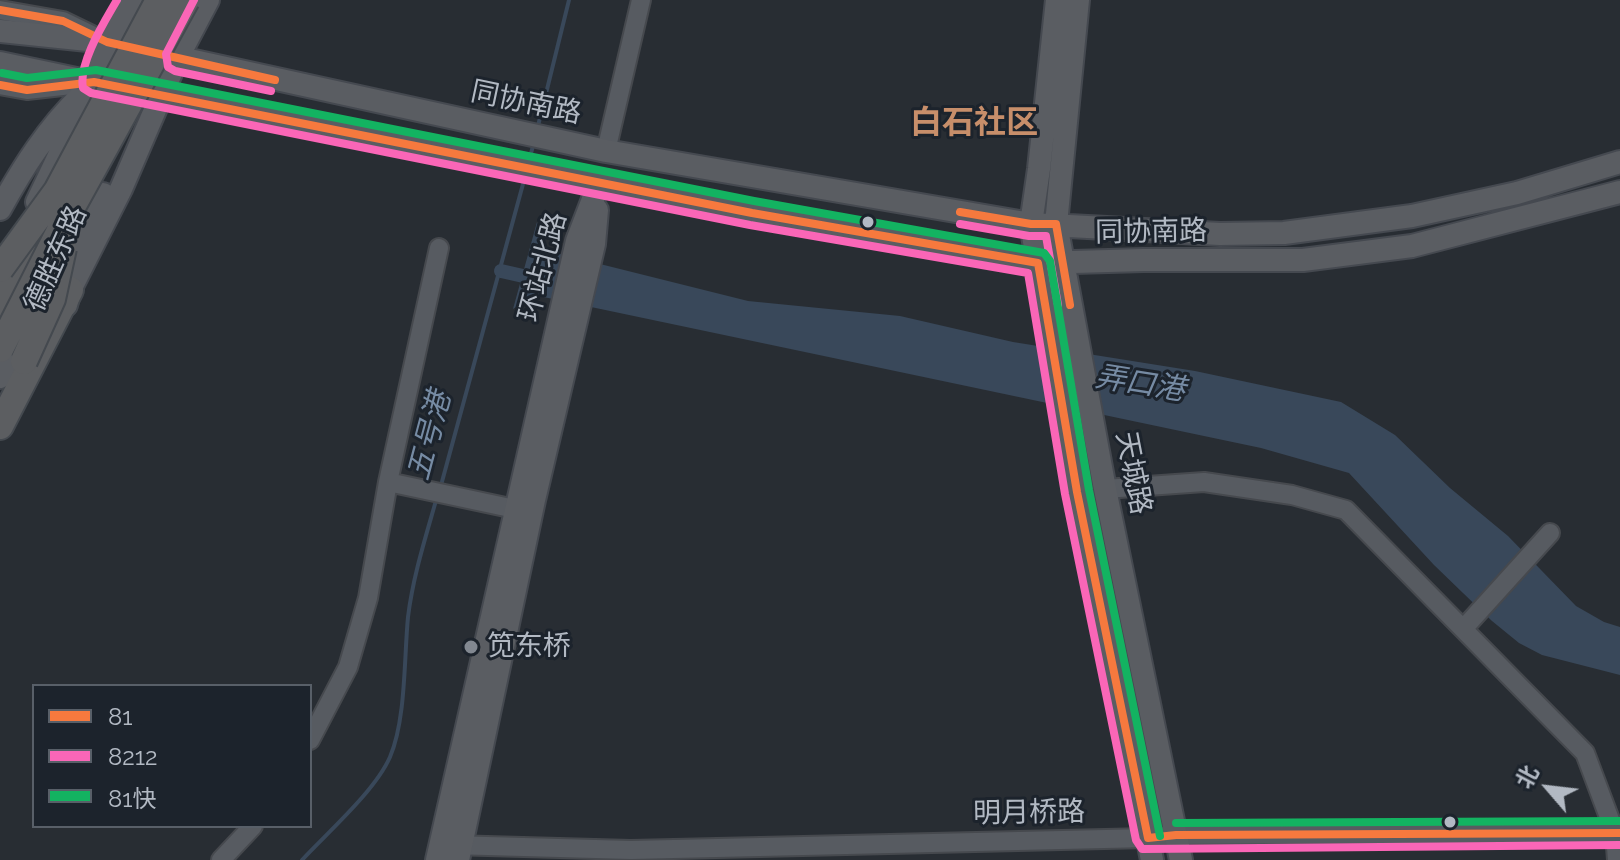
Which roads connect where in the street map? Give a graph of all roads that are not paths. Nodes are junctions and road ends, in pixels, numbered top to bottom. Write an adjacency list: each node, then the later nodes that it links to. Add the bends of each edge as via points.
1 (131, 0): 10 (main road, 德胜东路)
2 (159, 0): 20 (highway, bridge)
3 (186, 0): 20 (highway, bridge)
4 (208, 0): 11 (main road, 德胜东路)
5 (641, 0): 16 (street)
6 (1057, 0): 22 (main road, 天城路)
7 (1078, 0): 23 (main road, 天城路)
8 (0, 10): 10 (street, via 63,21)
9 (0, 31): 10 (main road, 同协南路)
10 (107, 42): 11 (main road, 同协南路); 13 (main road, 德胜东路)
11 (177, 59): 15 (main road, 德胜东路); 16 (main road, 同协南路)
12 (0, 63): 13 (main road, 同协南路)
13 (94, 82): 14 (street, via 27,90); 15 (main road, 同协南路); 21 (main road, via 56,120); 27 (main road, 德胜东路)
14 (0, 85)
15 (162, 97): 18 (main road, 同协南路); 28 (main road, 德胜东路); 31 (main road, 德胜东路)
16 (606, 151): 22 (main road, 同协南路)
17 (1620, 162): 23 (main road, 同协南路, via 1517,193 1412,216 1284,233)
18 (600, 181): 25 (main road, 同协南路); 37 (main road, 环站北路)
19 (1620, 192): 26 (main road, 同协南路, via 1412,246 1303,260)
20 (64, 199): 27 (highway, bridge); 29 (highway, bridge); 30 (highway, bridge); 32 (highway, bridge, via 52,299)
21 (0, 209)
22 (1031, 224): 23 (main road, 同协南路); 25 (main road, 天城路)
23 (1056, 224): 26 (main road, 天城路)
24 (439, 248): 35 (street)
25 (1038, 263): 26 (main road, 同协南路); 44 (main road, 天城路, via 1065,427)
26 (1063, 264): 36 (main road, 天城路)
27 (0, 272)
28 (70, 290): 33 (highway); 34 (main road, 德胜东路, via 61,321)
29 (0, 303)
30 (0, 349)
31 (0, 377)
32 (0, 406)
33 (0, 426)
34 (0, 443)
35 (388, 482): 37 (street); 40 (street, via 368,598 348,667)
36 (1105, 489): 39 (street, via 1204,482 1292,495 1346,510); 43 (main road, 天城路)
37 (516, 509): 45 (main road, 环站北路)
38 (1550, 533): 39 (street)
39 (1470, 621): 42 (street, via 1585,753)
40 (312, 736)
41 (251, 828): 47 (street)
42 (1618, 833): 43 (street, 明月桥路); 49 (street)
43 (1176, 835): 44 (street, 明月桥路); 48 (main road, 天城路)
44 (1150, 849): 46 (street, 明月桥路)
45 (449, 852): 46 (street, 明月桥路)
46 (815, 853)
47 (221, 860)
48 (1181, 860)
49 (1617, 860)

